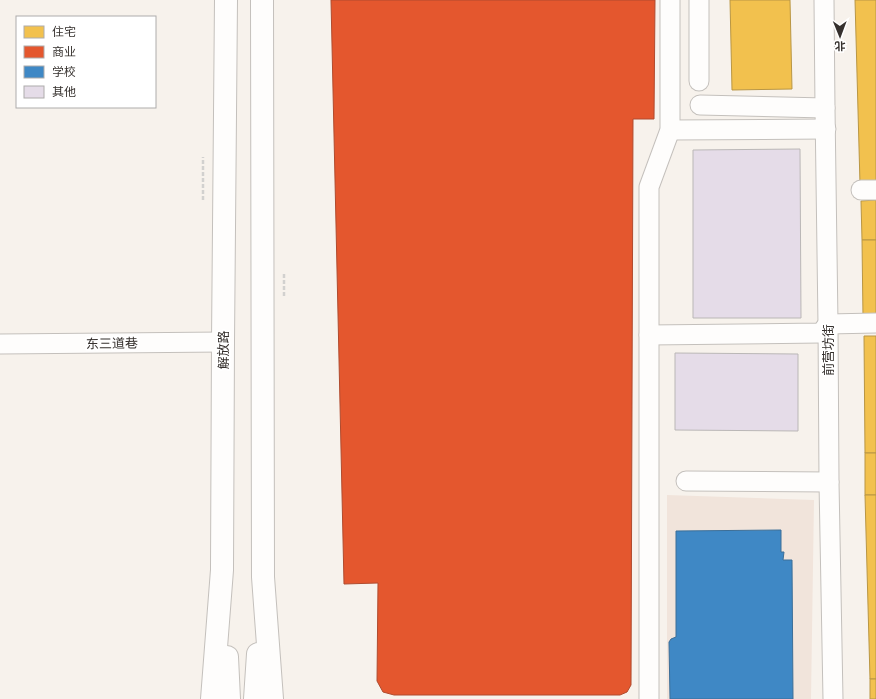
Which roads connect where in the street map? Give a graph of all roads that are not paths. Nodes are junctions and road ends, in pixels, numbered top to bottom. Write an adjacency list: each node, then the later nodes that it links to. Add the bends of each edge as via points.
1 (226, 0): 15 (main road, 解放路)
2 (262, 0): 20 (main road)
3 (670, 0): 11 (street)
4 (699, 0): 7 (street)
5 (817, 0): 9 (street, 前营坊街)
6 (824, 0): 9 (street, 前营坊街)
7 (699, 81)
8 (700, 105): 9 (street)
9 (821, 108): 10 (street, 前营坊街)
10 (822, 129): 11 (street); 13 (street, 前营坊街)
11 (670, 130): 14 (street, via 649,187)
12 (876, 323): 13 (street)
13 (824, 329): 14 (street); 18 (street, 前营坊街)
14 (649, 335): 25 (street)
15 (223, 342): 16 (street, 东三道巷); 19 (main road, 解放路)
16 (0, 344)
17 (686, 481): 18 (street)
18 (826, 482): 26 (street, 前营坊街); 27 (street, 前营坊街)
19 (222, 570): 21 (main road, 解放路); 22 (main road)
20 (263, 577): 23 (main road); 24 (main road)
21 (212, 699)
22 (229, 699)
23 (255, 699)
24 (272, 699)
25 (649, 699)
26 (825, 699)
27 (833, 699)

